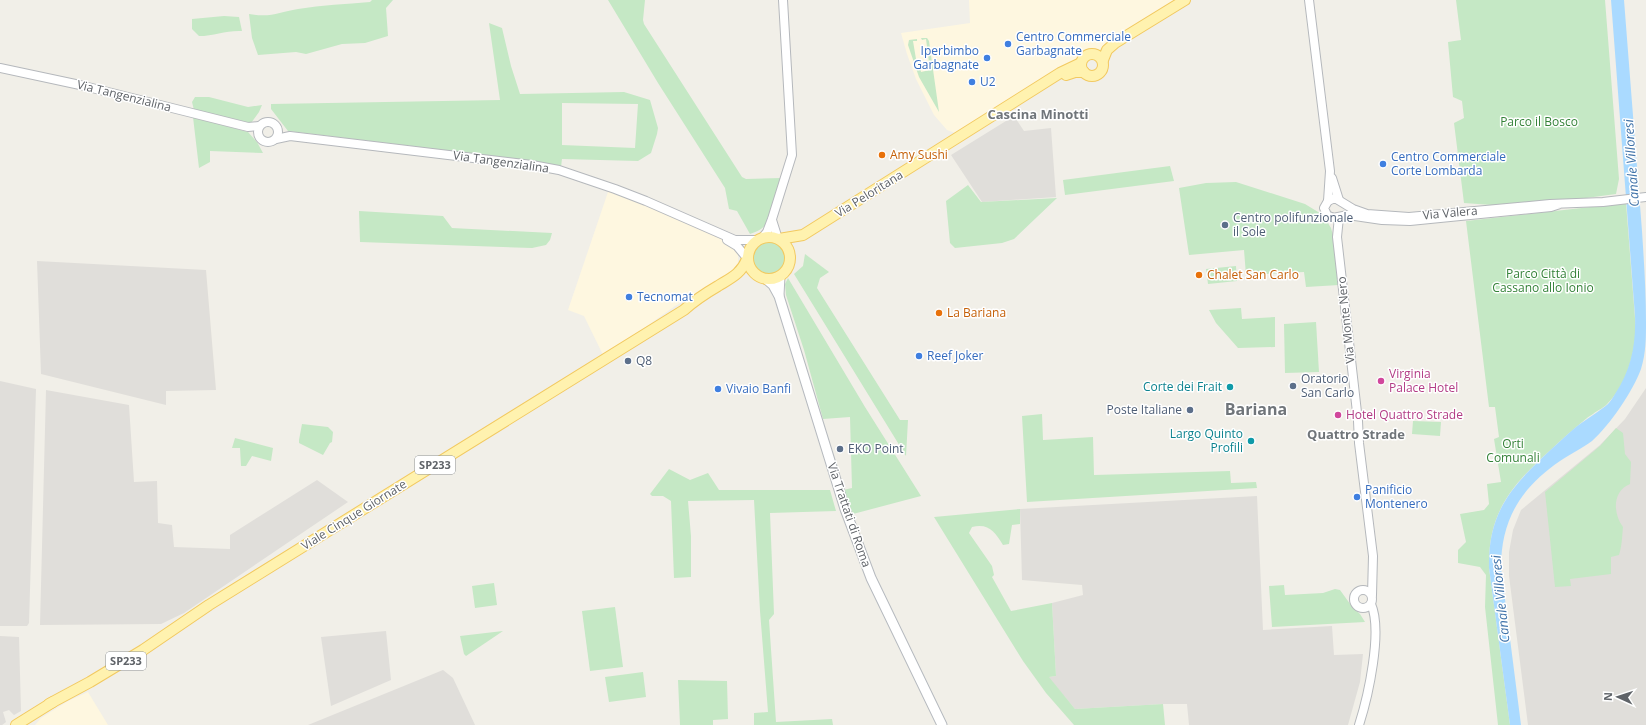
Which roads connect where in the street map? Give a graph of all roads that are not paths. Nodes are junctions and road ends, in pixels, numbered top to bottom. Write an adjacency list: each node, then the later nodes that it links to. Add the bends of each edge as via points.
1 (783, 0): 21 (street, via 792,152)
2 (1178, 0): 5 (main road, via 1109,42)
3 (1185, 0): 5 (main road)
4 (1309, 0): 14 (street)
5 (1099, 57): 7 (main road, via 1085,56); 7 (main road, via 1104,68 1100,74 1090,76)
6 (0, 68): 9 (street, Via Tangenzialina)
7 (1082, 68): 23 (main road, Via Peloritana, via 1065,70)
8 (259, 126): 9 (street, Via Tangenzialina); 10 (street, Via Tangenzialina, via 269,122); 11 (street)
9 (248, 127): 11 (street, Via Tangenzialina)
10 (277, 128): 12 (street, Via Tangenzialina); 13 (street)
11 (257, 134): 13 (street, Via Tangenzialina, via 266,143)
12 (290, 136): 13 (street, Via Tangenzialina); 22 (street, Via Tangenzialina, via 510,161 552,169 646,201)
13 (276, 139)
14 (1330, 171): 16 (street); 17 (street)
15 (1644, 196): 18 (street, Via Valera)
16 (1328, 201): 17 (street); 19 (street, via 1324,208)
17 (1341, 201): 18 (street, Via Valera, via 1367,214 1409,217); 20 (street, via 1344,210)
18 (1560, 204): 20 (street, Via Valera, via 1418,221 1382,220 1348,215)
19 (1328, 216): 20 (street); 24 (street, Via Monte Nero)
20 (1340, 217): 24 (street, Via Monte Nero)
21 (772, 219): 25 (street, via 767,232); 26 (street)
22 (702, 226): 25 (street, Via Tangenzialina, via 735,240); 27 (street, Via Tangenzialina, via 731,242)
23 (803, 235): 26 (main road, Via Peloritana); 28 (main road, Via Peloritana, via 794,246)
24 (1337, 237): 33 (street, Via Monte Nero, via 1372,546)
25 (760, 239): 26 (main road); 27 (main road, via 749,250)
26 (778, 239): 28 (main road, via 787,248)
27 (747, 258): 30 (main road, via 750,268); 32 (main road, via 735,276)
28 (790, 258): 29 (main road, via 786,270)
29 (780, 276): 30 (main road, via 772,279); 31 (main road, Via Trattati di Roma)
30 (762, 277): 31 (main road, Via Trattati di Roma, via 773,285); 32 (main road, via 742,278)
31 (779, 296): 40 (main road, Via Trattati di Roma, via 845,509 871,578)
32 (684, 310): 39 (main road, Viale Cinque Giornate / SP233, via 199,612 143,650)
33 (1372, 570): 34 (street, Via Monte Nero); 35 (street, Via Monte Nero)
34 (1362, 590): 35 (street, via 1368,590); 37 (street, via 1356,593 1354,600)
35 (1372, 595): 36 (street)
36 (1371, 604): 37 (street); 38 (street)
37 (1361, 608): 38 (street, via 1369,616)
38 (1375, 631): 41 (street, via 1371,675)
39 (16, 725)
40 (942, 725)
41 (1359, 725)

